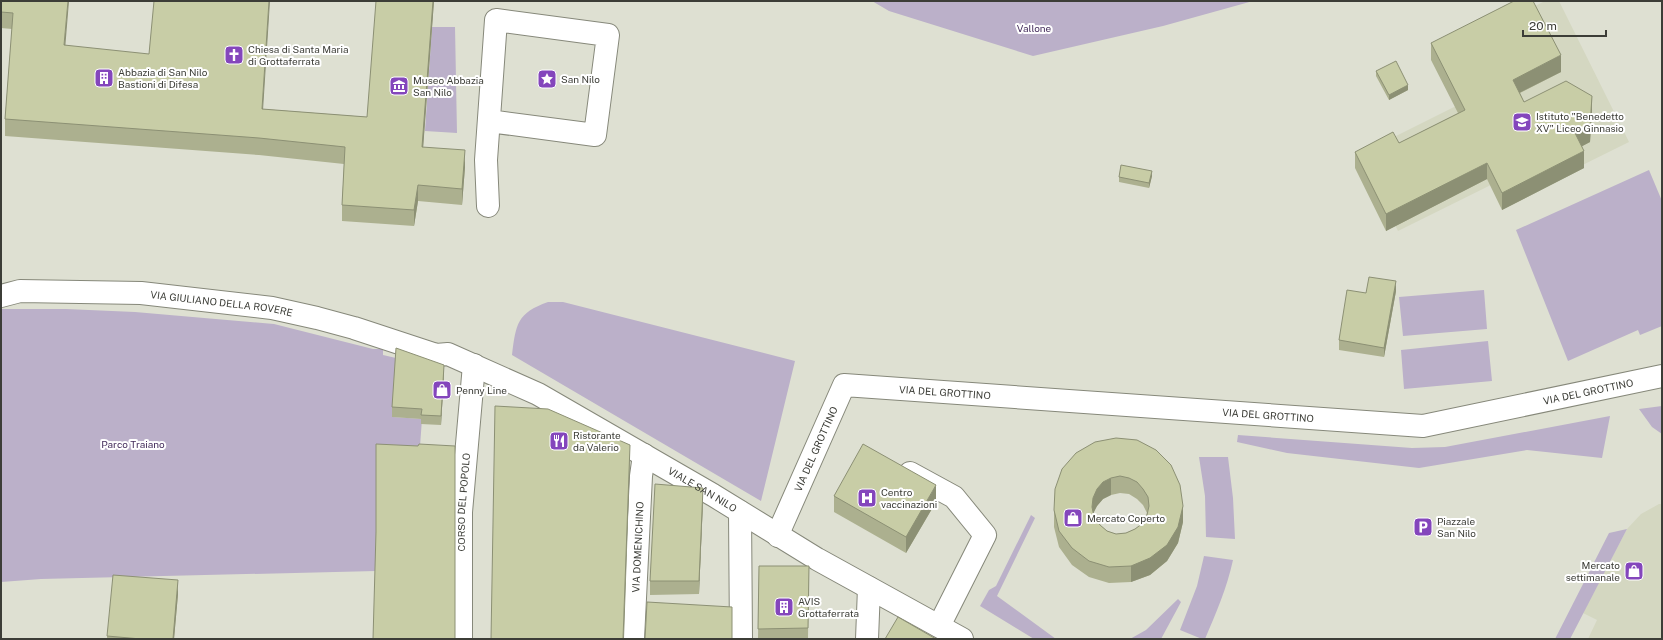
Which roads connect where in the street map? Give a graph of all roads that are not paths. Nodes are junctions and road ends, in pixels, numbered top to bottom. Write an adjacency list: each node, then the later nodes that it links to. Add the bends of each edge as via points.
1 (489, 121): 1 (street, via 496,20 608,35 595,135); 2 (street, via 486,160)
2 (488, 206)
3 (1, 296): 4 (street, VIA GIULIANO DELLA ROVERE, via 20,292 141,293 272,308 354,328)
4 (436, 355): 5 (street, VIALE SAN NILO, via 448,354)
5 (474, 366): 7 (street, VIALE SAN NILO, via 538,394); 13 (street, CORSO DEL POPOLO, via 461,512)
6 (1662, 376): 10 (street, VIA DEL GROTTINO, via 1423,426 844,385)
7 (644, 455): 9 (street, VIALE SAN NILO); 14 (street, VIA DOMENICHINO)
8 (896, 465): 12 (street, via 954,497 985,535)
9 (740, 512): 10 (street, VIALE SAN NILO); 15 (street)
10 (778, 536): 11 (street, VIALE SAN NILO)
11 (869, 588): 12 (street, VIALE SAN NILO); 16 (street)
12 (939, 626): 17 (street, VIALE SAN NILO)
13 (461, 639)
14 (633, 639)
15 (741, 639)
16 (867, 639)
17 (962, 639)

